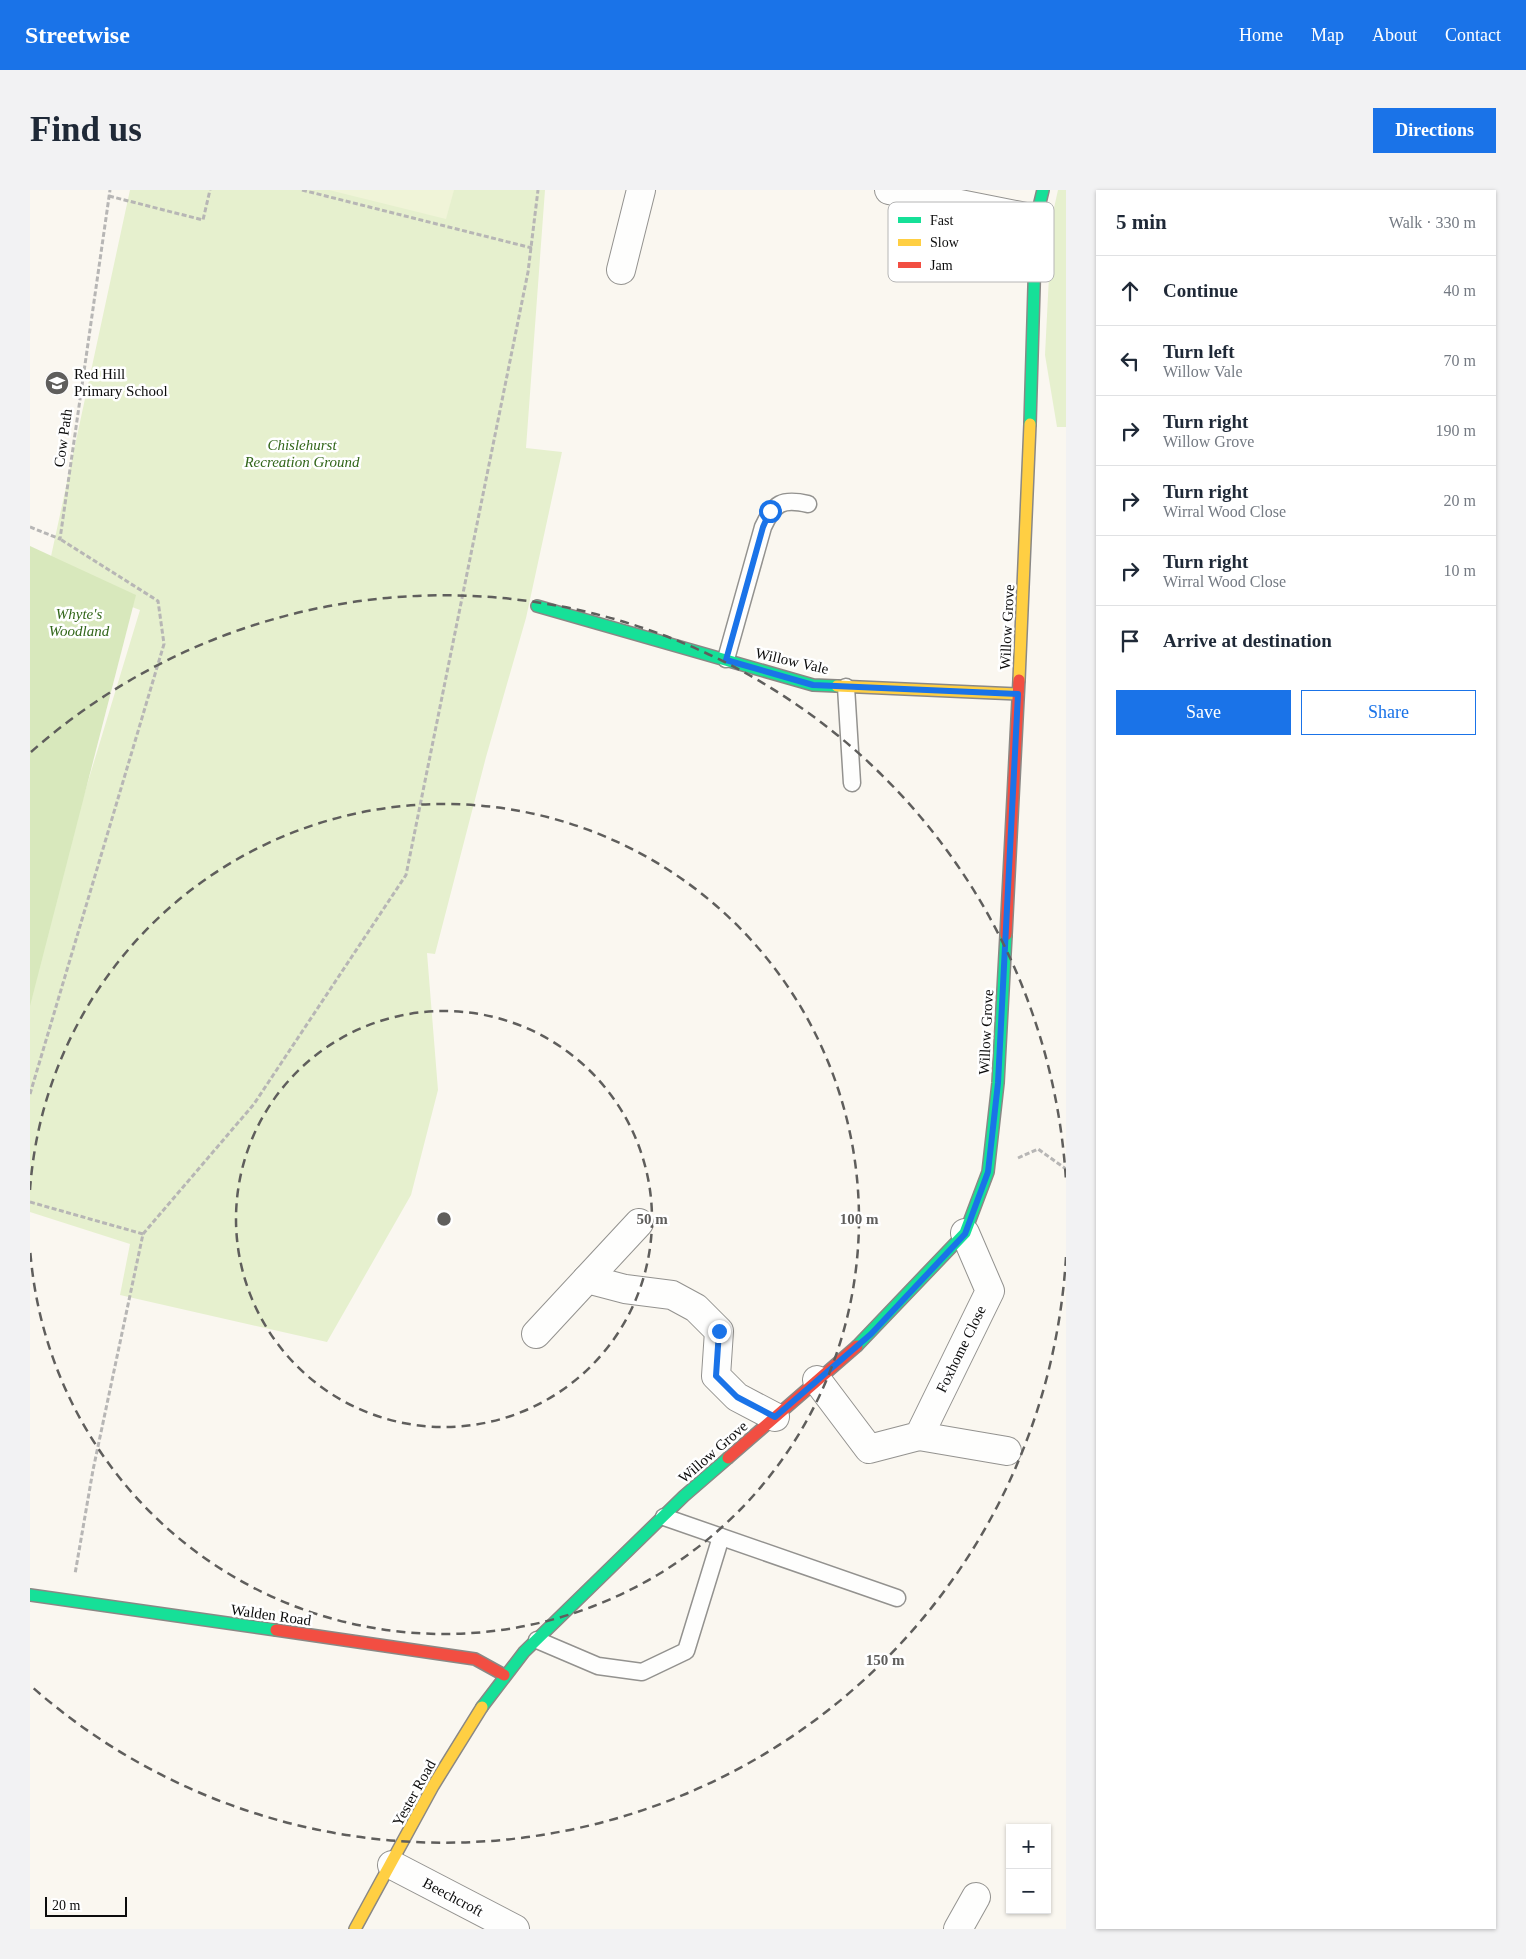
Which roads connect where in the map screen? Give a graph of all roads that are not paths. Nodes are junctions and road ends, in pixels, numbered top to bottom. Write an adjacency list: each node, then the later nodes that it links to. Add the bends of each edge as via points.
1 (641, 190): 4 (street)
2 (889, 190): 3 (street)
3 (950, 202)
4 (621, 270)
5 (1034, 282): 10 (street, Willow Grove)
6 (808, 504): 8 (lane, via 781,503 770,511)
7 (537, 606): 8 (street, Willow Vale)
8 (726, 660): 9 (street, Willow Vale, via 813,685)
9 (846, 688): 10 (street, Willow Vale); 11 (lane)
10 (1018, 694): 13 (street, Willow Grove, via 998,1083 988,1172)
11 (852, 783)
12 (639, 1223): 14 (street)
13 (965, 1234): 16 (street, Willow Grove, via 871,1334); 18 (street, Foxhome Close, via 990,1291)
14 (587, 1279): 15 (street); 17 (street, via 625,1289 672,1295 696,1308 719,1331 716,1376 737,1397)
15 (536, 1334)
16 (817, 1380): 17 (street, Willow Grove); 18 (street, via 869,1449)
17 (775, 1417): 20 (street, Willow Grove)
18 (919, 1436): 19 (street)
19 (1008, 1451)
20 (664, 1516): 21 (lane); 24 (street, Willow Grove)
21 (721, 1536): 23 (lane); 24 (lane, via 686,1651 642,1672 598,1666)
22 (30, 1595): 25 (street, Walden Road, via 475,1659)
23 (897, 1598)
24 (537, 1640): 25 (street, Willow Grove)
25 (504, 1675): 26 (street, Yester Road, via 464,1735)
26 (392, 1864): 28 (street, Yester Road); 29 (street, Beechcroft)
27 (976, 1897): 30 (street)
28 (356, 1929)
29 (515, 1929)
30 (958, 1929)

